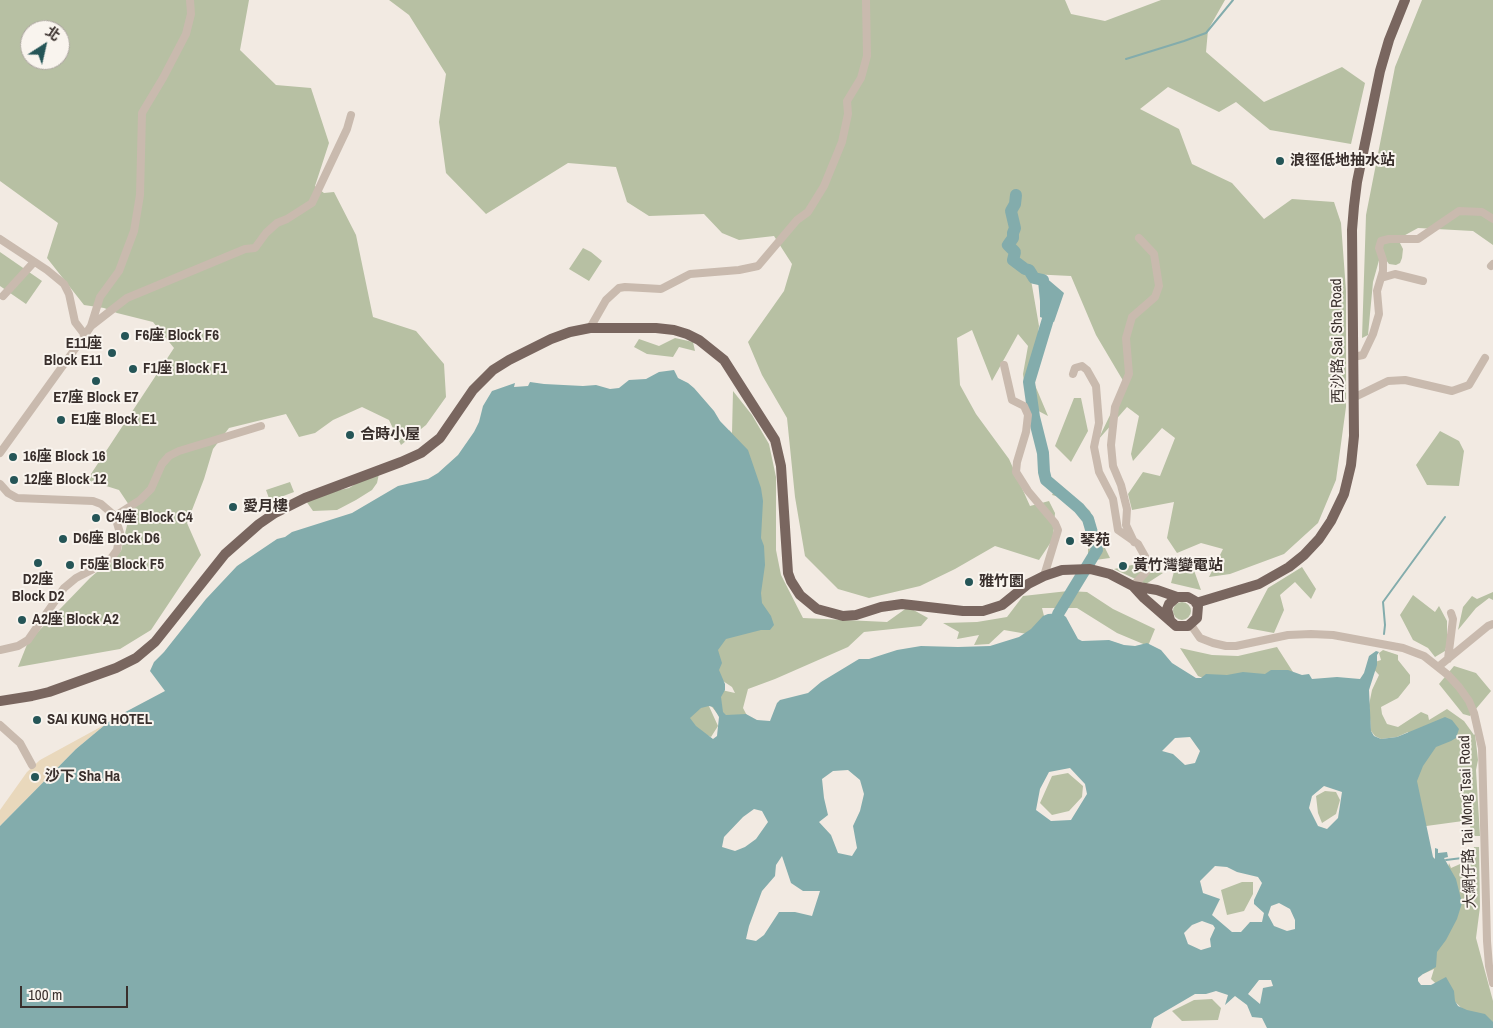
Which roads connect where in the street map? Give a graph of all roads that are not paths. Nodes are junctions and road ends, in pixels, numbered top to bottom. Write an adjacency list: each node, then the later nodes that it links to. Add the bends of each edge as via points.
1 (190, 0): 12 (street, via 191,14 186,34 142,113 140,194 134,231 119,271 100,298)
2 (866, 0): 13 (street, via 867,56 861,78 847,101 848,114 842,142 824,186 808,212 797,220 758,266 690,274 661,289 619,288 606,300)
3 (1405, 0): 15 (main road, 西沙路 Sai Sha Road, via 1384,56 1355,195 1352,230)
4 (350, 115): 12 (street, via 312,203 277,223 255,248 245,249 127,298)
5 (1493, 219): 9 (street, via 1482,212 1462,211 1418,239 1384,240 1379,246 1383,265)
6 (1138, 238): 24 (street, via 1154,254 1159,286 1155,297 1132,317 1126,338 1129,374 1115,407 1110,445 1127,509 1126,525)
7 (0, 239): 8 (street)
8 (34, 262): 11 (street); 14 (street, via 64,284 75,322)
9 (1381, 278): 10 (street, via 1395,274); 15 (street, via 1377,292 1380,312 1373,334 1362,356)
10 (1423, 281)
11 (3, 296)
12 (91, 326): 14 (street)
13 (590, 328): 25 (main road, via 674,330 699,340 724,360 775,440 781,466 788,573 800,595 816,608 843,616 902,604 963,612 982,611 1002,605 1028,584); 36 (main road, via 551,339 493,370 473,390 444,434 420,453 296,502 259,524 225,554 161,636 136,658 49,692)
14 (85, 335): 21 (street)
15 (1353, 357): 19 (main road, 西沙路 Sai Sha Road)
16 (1485, 358): 19 (street, via 1469,385 1452,391 1405,380 1388,381)
17 (1004, 365): 25 (street, via 1012,400 1024,406 1028,415 1016,472 1058,530)
18 (1073, 374): 24 (street, via 1075,368 1082,366 1096,386 1099,422 1094,447 1099,472 1113,499 1118,530)
19 (1353, 398): 28 (main road, 西沙路 Sai Sha Road, via 1354,447 1348,480 1336,512 1319,539 1296,561 1271,578)
20 (261, 426): 23 (street, via 169,456 150,489 140,500)
21 (0, 453)
22 (0, 484): 23 (street, via 17,498 93,501)
23 (115, 516): 33 (street, via 120,542 112,557 64,588 28,640)
24 (1134, 542): 26 (street, via 1147,560 1146,572)
25 (1044, 576): 26 (main road, via 1062,570 1085,569 1110,574)
26 (1133, 586): 27 (main road); 30 (main road)
27 (1177, 597): 28 (main road, via 1188,596); 30 (main road, via 1167,609)
28 (1196, 604): 32 (main road, via 1198,615)
29 (1451, 613): 34 (street)
30 (1170, 620): 32 (main road, via 1179,626)
31 (1493, 624): 34 (street)
32 (1191, 625): 35 (street, 大網仔路 Tai Mong Tsai Road, via 1200,638 1213,644 1236,646 1288,636 1333,635 1403,648 1424,656)
33 (0, 650)
34 (1448, 659): 35 (street)
35 (1438, 667): 39 (street, 大網仔路 Tai Mong Tsai Road, via 1469,701 1482,741 1487,949)
36 (0, 701)
37 (0, 725): 38 (street, via 20,743)
38 (32, 765)
39 (1493, 984)

